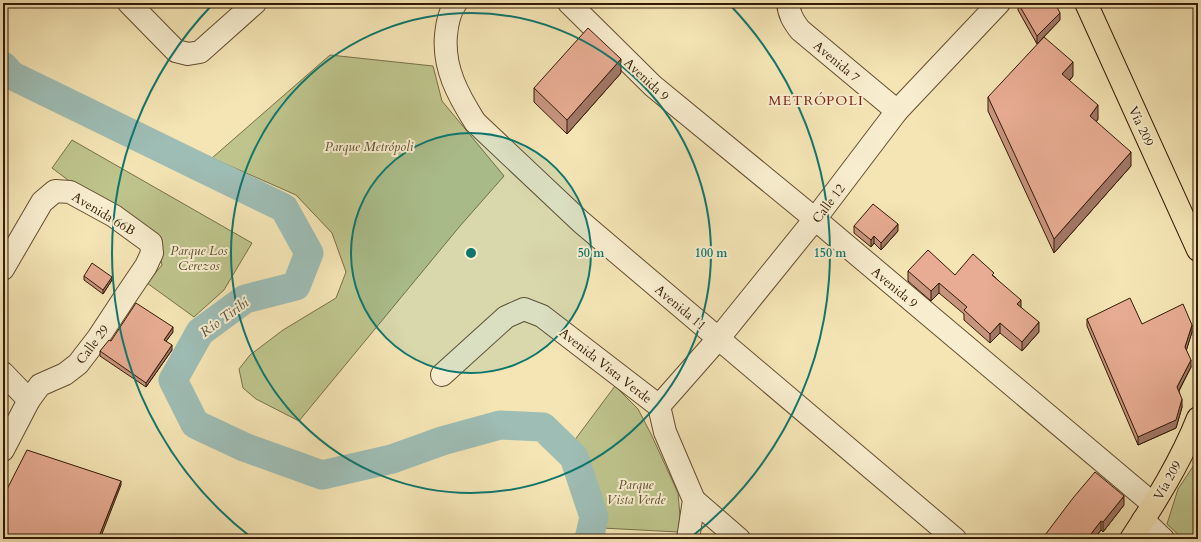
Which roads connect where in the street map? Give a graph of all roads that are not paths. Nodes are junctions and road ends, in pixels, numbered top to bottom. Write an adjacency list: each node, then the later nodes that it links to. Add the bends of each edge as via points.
1 (129, 3): 2 (street, via 176,50 188,54 200,52)
2 (255, 3)
3 (456, 3): 13 (street, Avenida 11, via 446,26 446,61 453,82 475,122 581,222)
4 (569, 3): 9 (street, Avenida 9, via 653,86)
5 (788, 3): 8 (street, Avenida 7, via 792,20 800,30)
6 (999, 3): 8 (street, Calle 12)
7 (1086, 3): 11 (main road, Vía 209)
8 (898, 111): 9 (street, Calle 12)
9 (816, 219): 13 (street, Calle 12); 22 (street, Avenida 9)
10 (151, 243): 12 (street, Avenida 66B, via 114,216 70,192 55,191 42,202); 16 (street, Calle 29, via 152,253 146,266 82,359 65,374 40,385)
11 (1198, 250)
12 (3, 269)
13 (718, 339): 17 (street, Calle 12); 25 (street, Avenida 11)
14 (3, 373): 16 (street)
15 (442, 375): 17 (street, Avenida Vista Verde, via 506,317 524,309 542,316)
16 (30, 400): 20 (street, Calle 29)
17 (659, 406): 21 (street, Avenida Vista Verde, via 665,432)
18 (1198, 418): 19 (main road, Vía 209)
19 (1191, 443): 22 (main road, Vía 209)
20 (3, 450)
21 (694, 500): 23 (street); 24 (street)
22 (1148, 512): 26 (main road, Vía 209); 27 (street, Avenida 9)
23 (688, 539)
24 (739, 539)
25 (955, 539)
26 (1131, 539)
27 (1163, 539)

